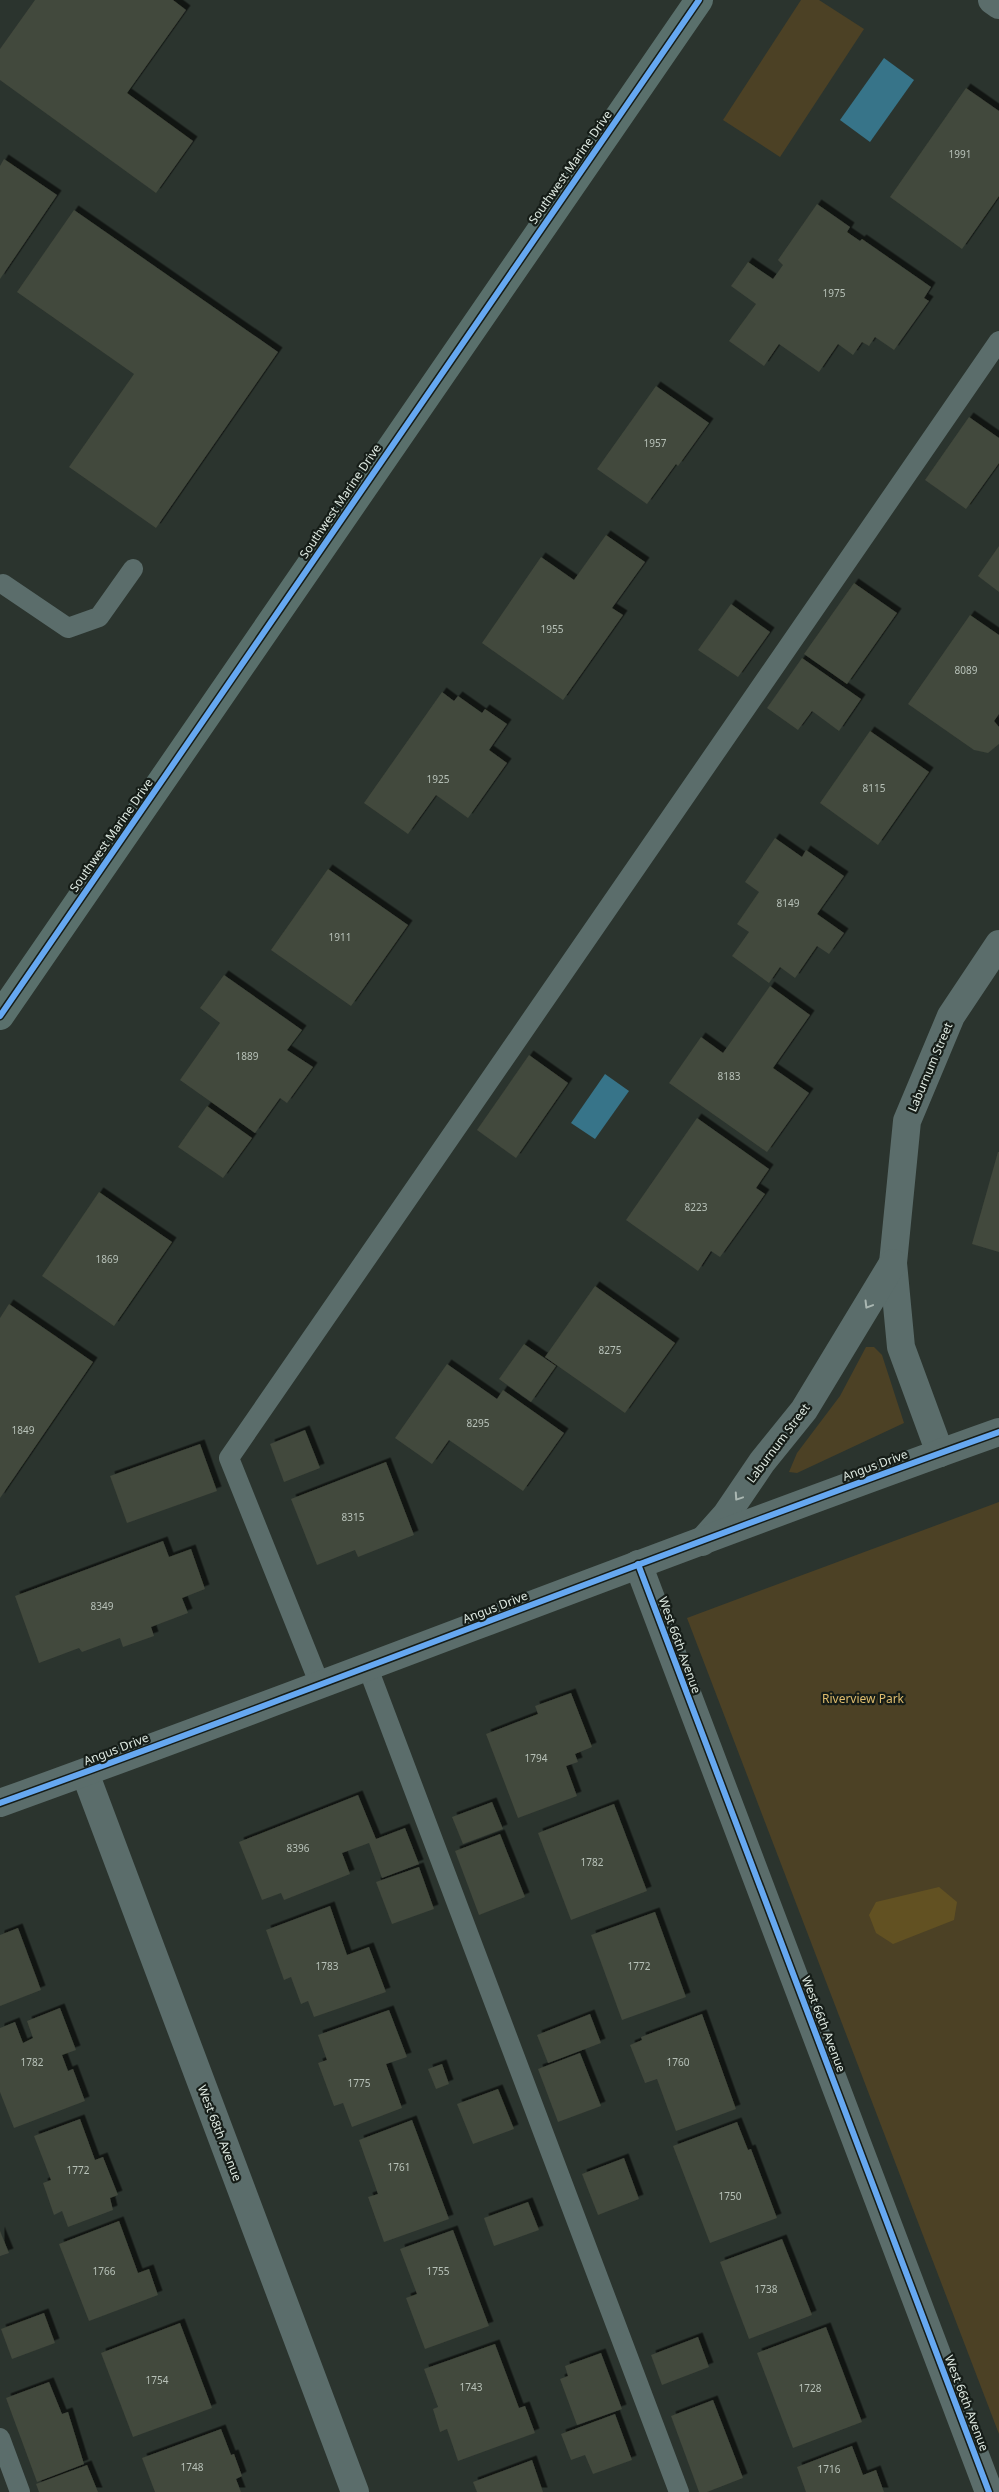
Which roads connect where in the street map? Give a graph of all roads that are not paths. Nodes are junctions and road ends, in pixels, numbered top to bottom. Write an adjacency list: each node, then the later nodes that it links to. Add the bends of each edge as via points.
1 (699, 0): 8 (main road, Southwest Marine Drive)
2 (992, 0): 3 (street)
3 (999, 5)
4 (999, 341): 15 (lane, via 229,1458)
5 (133, 569): 6 (lane, via 99,617 68,628)
6 (3, 584)
7 (999, 944): 9 (street, Laburnum Street, via 951,1016 907,1121)
8 (0, 1016)
9 (893, 1263): 11 (street, Laburnum Street, via 901,1348); 12 (street, Laburnum Street, one-way to 12, via 804,1410)
10 (999, 1432): 11 (street, Angus Drive)
11 (940, 1453): 12 (street, Angus Drive)
12 (702, 1542): 13 (street, Angus Drive)
13 (638, 1564): 14 (street, Angus Drive); 22 (street, West 66th Avenue)
14 (368, 1668): 15 (street, Angus Drive); 21 (lane)
15 (320, 1685): 16 (street, Angus Drive)
16 (86, 1773): 17 (street, Angus Drive); 20 (street, West 68th Avenue)
17 (0, 1803)
18 (0, 2438): 19 (lane)
19 (20, 2492)
20 (355, 2492)
21 (679, 2492)
22 (989, 2492)

